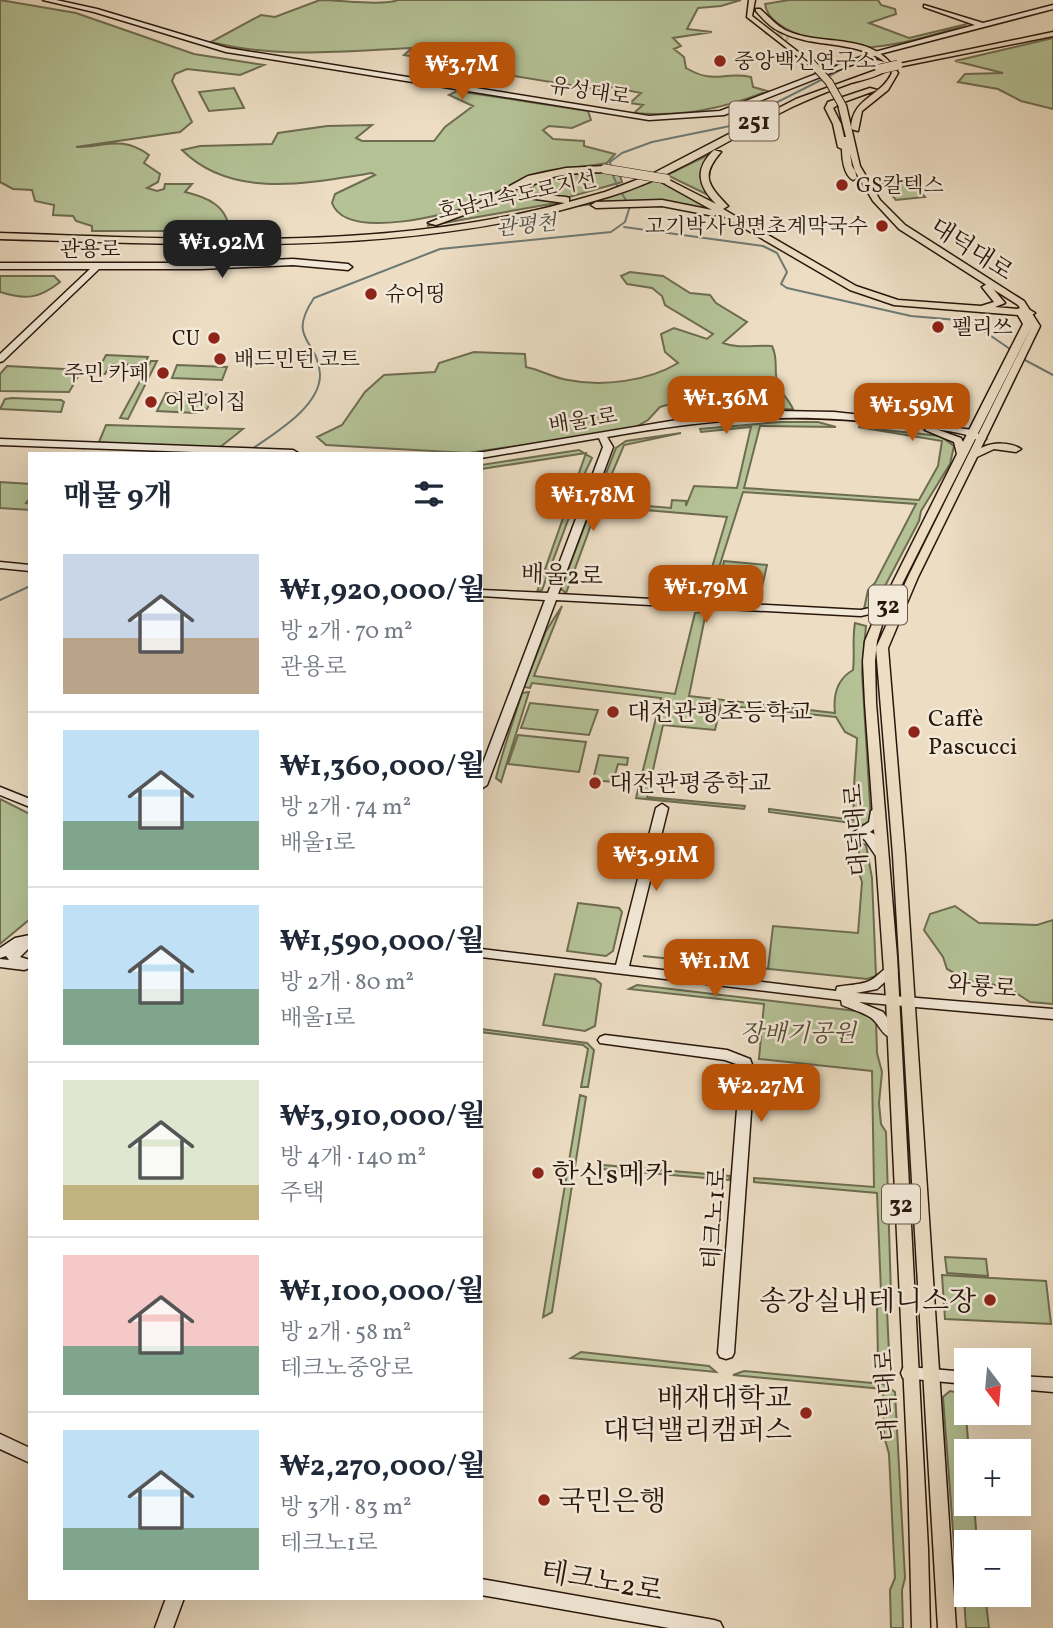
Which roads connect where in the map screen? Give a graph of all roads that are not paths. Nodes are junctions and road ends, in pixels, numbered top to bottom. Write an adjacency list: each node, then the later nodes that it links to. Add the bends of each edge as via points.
1 (46, 0): 17 (main road, 유성대로, via 226,50 641,117 720,113)
2 (753, 0): 8 (main road, via 749,16); 15 (main road, via 759,20)
3 (760, 0): 6 (main road)
4 (926, 6): 7 (main road)
5 (1053, 9): 7 (main road, 유성대로)
6 (758, 10): 13 (main road, via 787,33); 15 (main road, via 770,28)
7 (983, 25): 11 (main road, 유성대로); 12 (main road, 유성대로)
8 (766, 31)
9 (1053, 35): 18 (highway, 호남고속도로지선 / 251)
10 (789, 38): 13 (main road)
11 (906, 43): 13 (main road); 14 (main road, 유성대로)
12 (916, 43): 14 (main road, 유성대로); 18 (main road, via 895,52)
13 (851, 47): 14 (main road); 16 (main road, via 861,53)
14 (874, 53): 16 (main road, 유성대로); 18 (main road)
15 (806, 59): 22 (main road, 대덕대로, bridge, via 839,105)
16 (851, 61): 17 (main road, 유성대로)
17 (840, 65): 18 (main road, via 867,60)
18 (888, 66): 19 (main road, 대덕대로, via 886,81); 20 (main road, via 895,73 891,84); 21 (highway, 호남고속도로지선 / 251); 24 (highway, 호남고속도로지선 / 251, via 798,98)
19 (852, 97): 20 (main road, via 864,98); 22 (main road, 대덕대로, via 829,108 840,146)
20 (864, 102): 22 (main road, 대덕대로, via 854,119 855,142)
21 (788, 106): 24 (highway, 호남고속도로지선 / 251, via 699,156); 26 (highway, via 728,143 706,164 702,176 706,188)
22 (848, 149): 33 (main road, 대덕대로, via 851,176 890,224); 35 (main road, 대덕대로, via 862,180 890,216 1021,303)
23 (605, 170): 25 (highway, via 552,175 530,181 524,188 535,197 554,200); 26 (highway, bridge, via 664,179); 29 (highway, via 536,176 461,215)
24 (632, 182): 25 (highway, 호남고속도로지선 / 251)
25 (610, 190): 27 (highway, 호남고속도로지선 / 251); 29 (highway, 호남고속도로지선 / 251, via 486,220)
26 (738, 219): 27 (highway, via 639,201); 34 (highway, via 881,295); 35 (highway, via 879,299)
27 (489, 222): 28 (highway, 호남고속도로지선 / 251, via 380,236 293,240)
28 (0, 235): 29 (highway, 호남고속도로지선 / 251)
29 (359, 235)
30 (0, 266): 31 (main road, 관용로)
31 (97, 266): 32 (main road, 관용로, via 304,262); 37 (main road)
32 (348, 267)
33 (987, 287): 34 (highway, via 1000,303); 35 (main road, 대덕대로)
34 (984, 307): 35 (highway)
35 (1023, 312): 36 (main road, 대덕대로 / 32, via 1036,326)
36 (1017, 354): 38 (main road, 대덕대로 / 32); 40 (main road, 대덕대로 / 32)
37 (0, 359)
38 (988, 424): 40 (main road, 대덕대로 / 32); 46 (main road, via 998,440 1016,449 993,446)
39 (930, 430): 40 (main road, 배울1로); 41 (main road, 배울1로, via 887,423 778,418); 46 (main road, via 958,440)
40 (974, 436): 41 (main road, 배울1로, via 889,420 781,414 696,420); 46 (main road, 대덕대로 / 32)
41 (605, 438): 43 (main road, 배울1로); 47 (main road, 배울1로); 49 (main road)
42 (0, 444): 44 (main road); 45 (main road)
43 (556, 448): 48 (main road, 배울1로); 49 (main road, via 597,448)
44 (156, 452)
45 (250, 452)
46 (967, 455): 50 (main road, 대덕대로 / 32)
47 (483, 458)
48 (483, 458)
49 (604, 459): 54 (main road)
50 (932, 526): 55 (main road, 대덕대로 / 32); 58 (main road, 대덕대로 / 32, via 882,648)
51 (0, 567): 52 (main road)
52 (28, 570)
53 (483, 595): 54 (main road, 배울2로)
54 (551, 598): 55 (main road, 배울2로, via 861,613); 56 (main road, 배울2로, via 851,617 868,622); 61 (main road)
55 (889, 601): 56 (main road, 대덕대로 / 32)
56 (874, 634): 57 (main road, 대덕대로 / 32)
57 (869, 661): 58 (main road, via 875,667 877,694); 59 (main road, 대덕대로 / 32)
58 (884, 693): 60 (main road, 대덕대로 / 32)
59 (873, 743): 60 (main road, via 881,743 883,761); 64 (main road, 대덕대로 / 32)
60 (892, 770): 77 (main road, 대덕대로 / 32)
61 (483, 780)
62 (0, 791): 63 (main road)
63 (28, 802)
64 (878, 805): 66 (main road, 대덕대로 / 32); 66 (main road, via 875,824 860,832 870,837)
65 (662, 808): 75 (main road)
66 (883, 856): 74 (main road, 대덕대로 / 32)
67 (28, 938): 70 (main road)
68 (28, 939): 72 (main road, via 13,956)
69 (483, 953): 75 (main road)
70 (0, 954)
71 (0, 963): 73 (main road)
72 (28, 964)
73 (28, 965)
74 (891, 970): 76 (main road, via 872,986); 77 (main road, 대덕대로 / 32)
75 (621, 971): 76 (main road)
76 (813, 992): 77 (main road, 와룡로); 79 (main road, via 858,1004 878,1015)
77 (900, 1002): 78 (main road, 와룡로); 79 (main road, 대덕대로 / 32); 83 (main road, 대덕대로 / 32)
78 (1053, 1014)
79 (892, 1034): 82 (main road, 대덕대로 / 32)
80 (605, 1040): 81 (main road, 테크노1로, via 727,1055 745,1062)
81 (726, 1353)
82 (909, 1373): 83 (main road); 93 (main road, 대덕대로 / 32)
83 (931, 1375): 84 (main road); 94 (main road, 대덕대로 / 32)
84 (954, 1377)
85 (1031, 1383): 86 (main road)
86 (1053, 1385)
87 (0, 1441): 88 (main road)
88 (28, 1455)
89 (483, 1587): 92 (main road, 테크노2로)
90 (174, 1600): 91 (main road)
91 (164, 1628)
92 (714, 1628)
93 (921, 1628)
94 (947, 1628)

